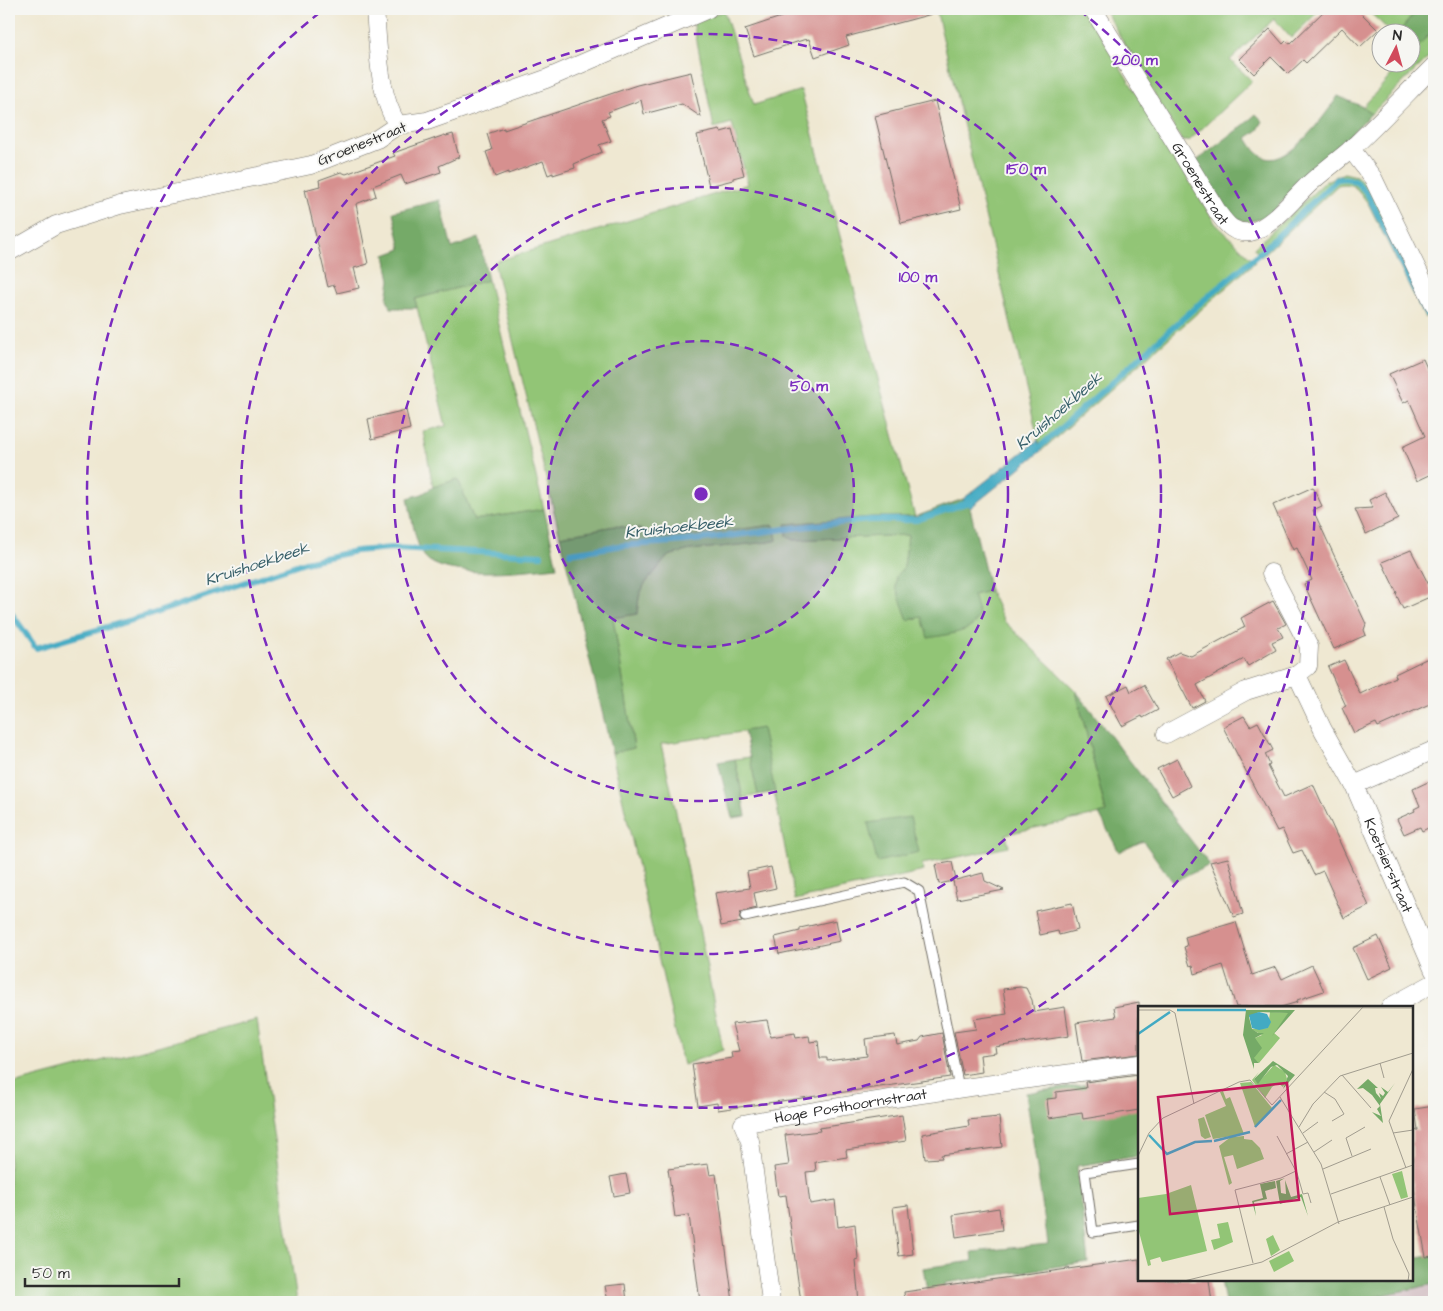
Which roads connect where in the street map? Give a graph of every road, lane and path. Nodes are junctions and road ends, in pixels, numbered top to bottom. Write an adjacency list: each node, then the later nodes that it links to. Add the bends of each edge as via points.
1 (375, 9): 5 (street, via 385,96)
2 (708, 9): 5 (street, Groenestraat, via 546,79 427,121)
3 (1093, 9): 6 (street, Groenestraat, via 1231,229 1249,232 1270,222)
4 (1434, 66): 6 (street, Groenestraat)
5 (398, 125): 7 (street, Groenestraat, via 377,139 311,165 120,205 56,224)
6 (1351, 149): 8 (street, via 1373,178)
7 (9, 252)
8 (1434, 304)
9 (1271, 573): 10 (street, via 1308,646 1308,666)
10 (1297, 676): 11 (street, via 1246,691); 13 (street, Koetsierstraat)
11 (1166, 734)
12 (1434, 750): 13 (street)
13 (1354, 785): 15 (street, Koetsierstraat)
14 (744, 917): 19 (lane, via 904,882 919,891)
15 (1434, 972)
16 (1434, 983): 17 (street)
17 (1392, 1006)
18 (1138, 1064): 19 (street, Hoge Posthoornstraat)
19 (959, 1088): 22 (street, Hoge Posthoornstraat, via 743,1124 750,1141)
20 (1138, 1164): 21 (lane, via 1085,1172 1093,1232)
21 (1138, 1226)
22 (771, 1302)

